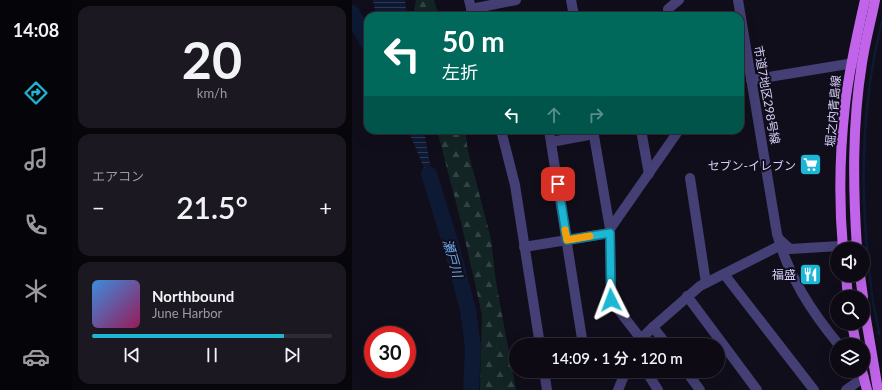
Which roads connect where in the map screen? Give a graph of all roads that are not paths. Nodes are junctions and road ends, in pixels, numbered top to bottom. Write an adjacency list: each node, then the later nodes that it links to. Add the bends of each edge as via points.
1 (516, 0): 7 (street)
2 (571, 0): 8 (street)
3 (679, 0): 9 (street, via 668,9)
4 (738, 0): 10 (street, 市道7地区298号線)
5 (865, 0): 13 (main road, 堀之内青島線)
6 (875, 0): 12 (main road, 堀之内青島線)
7 (471, 8)
8 (573, 12)
9 (668, 12)
10 (740, 12)
11 (744, 34): 14 (street, 市道7地区298号線)
12 (862, 62): 13 (street); 27 (main road, 堀之内青島線, via 854,170)
13 (851, 63): 14 (street); 26 (main road, 堀之内青島線, via 842,154)
14 (752, 80): 28 (street, 市道7地区298号線)
15 (502, 134): 29 (street, via 515,185)
16 (550, 134): 21 (street)
17 (585, 134): 21 (street)
18 (594, 134): 24 (street)
19 (642, 134): 22 (street)
20 (677, 134): 22 (street)
21 (551, 142): 25 (street)
22 (649, 174): 24 (street)
23 (690, 178): 32 (street)
24 (610, 231): 25 (street); 38 (street, via 611,300)
25 (567, 240): 29 (street); 37 (street)
26 (843, 242)
27 (857, 242)
28 (781, 243): 30 (street, via 790,249); 31 (street); 41 (street, 市道7地区298号線, via 791,274 808,304)
29 (524, 247): 36 (street)
30 (830, 248)
31 (724, 274): 32 (street); 53 (street)
32 (706, 283): 33 (street)
33 (687, 296): 34 (street); 52 (street)
34 (653, 326): 39 (street); 40 (street)
35 (868, 330): 56 (main road)
36 (539, 338)
37 (582, 338)
38 (637, 338)
39 (643, 338)
40 (662, 338)
41 (834, 338)
42 (545, 378): 48 (street)
43 (623, 378): 49 (street)
44 (650, 378): 50 (street)
45 (691, 378): 51 (street)
46 (859, 378): 54 (street)
47 (864, 378): 55 (main road)
48 (547, 390)
49 (618, 390)
50 (658, 390)
51 (700, 390)
52 (757, 390)
53 (814, 390)
54 (846, 390)
55 (867, 390)
56 (878, 390)

